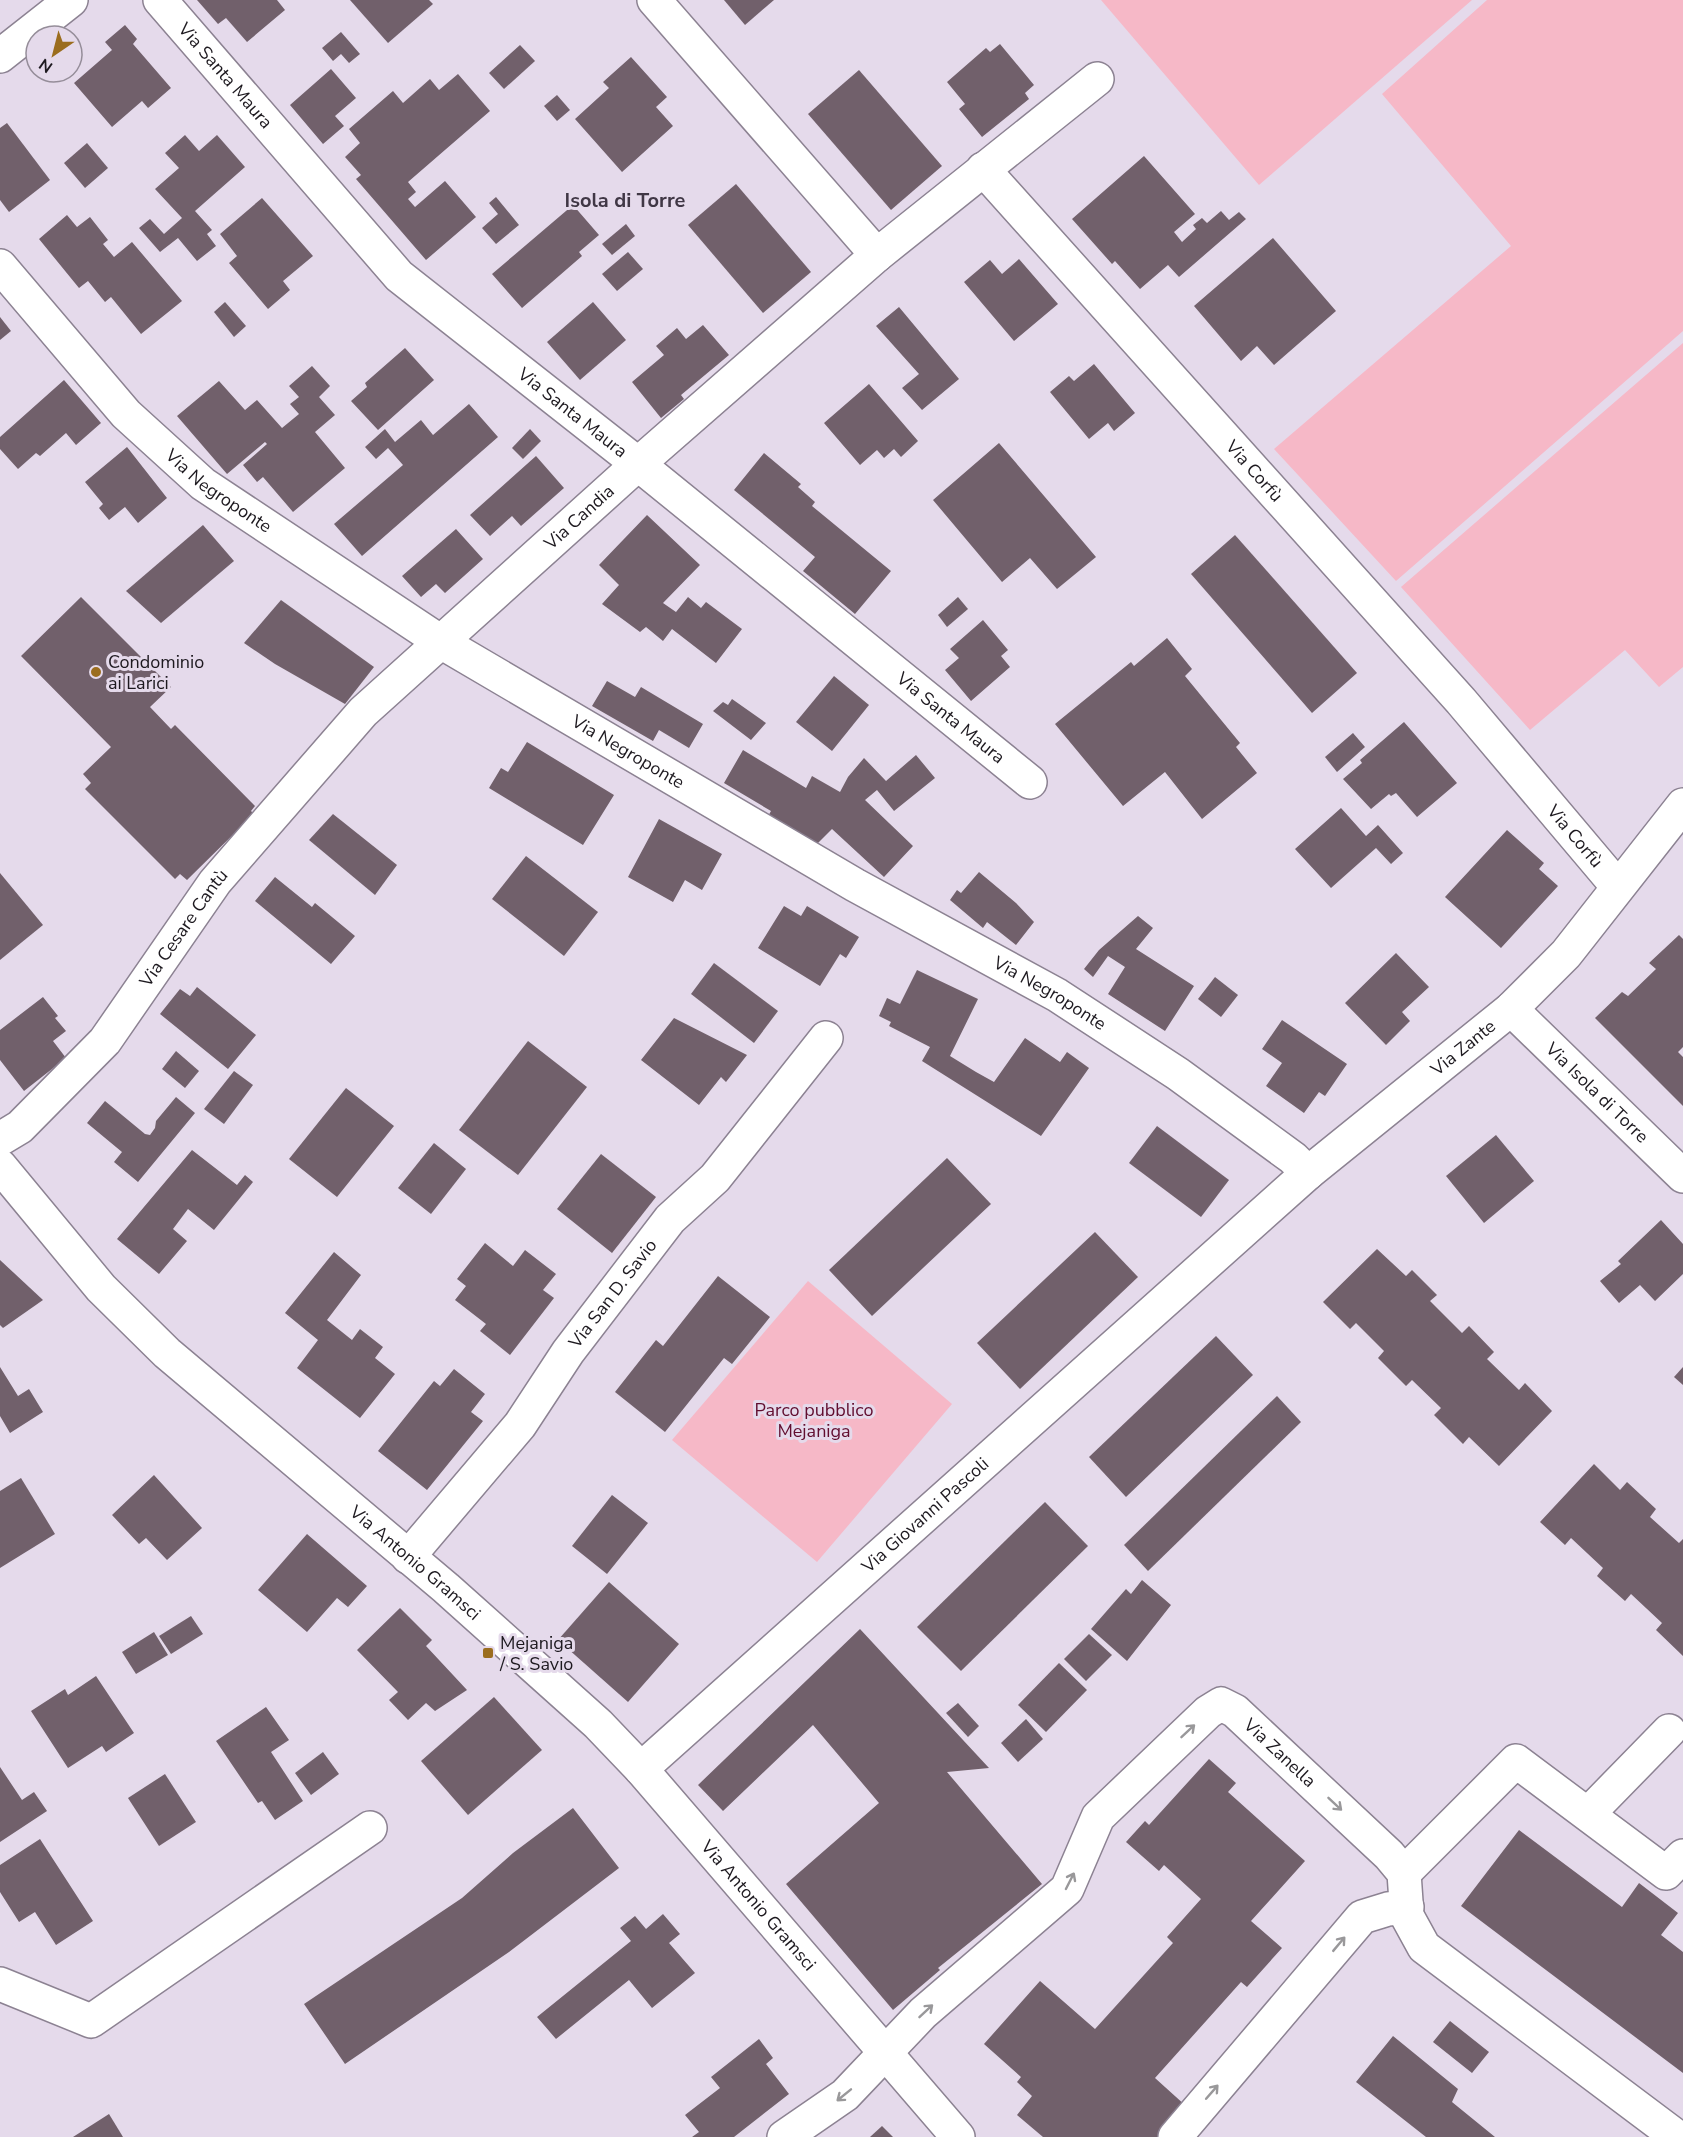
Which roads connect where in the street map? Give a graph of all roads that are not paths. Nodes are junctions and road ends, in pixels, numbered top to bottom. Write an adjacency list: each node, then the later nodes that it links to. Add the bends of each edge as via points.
1 (70, 0): 4 (street)
2 (160, 0): 9 (street, Via Santa Maura, via 399,276)
3 (654, 0): 7 (street)
4 (0, 56)
5 (1097, 79): 6 (street)
6 (983, 168): 7 (street, Via Candia); 14 (street, Via Corfù, via 1461,701)
7 (877, 255): 9 (street, Via Candia)
8 (0, 266): 10 (street, Via Negroponte, via 126,414 203,484)
9 (638, 464): 10 (street, Via Candia); 12 (street, Via Santa Maura)
10 (441, 642): 11 (street, Via Candia); 19 (street, Via Negroponte, via 855,885 1057,995 1178,1074)
11 (363, 712): 17 (street, Via Cesare Cantù, via 215,882 105,1041 20,1127)
12 (1030, 782)
13 (1683, 805): 14 (street, Via Zante)
14 (1618, 887): 15 (street, Via Zante, via 1566,954)
15 (1511, 1009): 19 (street, Via Zante); 20 (street, Via Isola di Torre)
16 (826, 1038): 22 (street, Via San D. Savio, via 715,1178 670,1219 568,1352 520,1425)
17 (0, 1139)
18 (0, 1166): 22 (street, Via Antonio Gramsci, via 101,1288 167,1353)
19 (1308, 1173): 21 (street, Via Zante)
20 (1683, 1176)
21 (1209, 1260): 24 (street, Via Giovanni Pascoli)
22 (408, 1557): 24 (street, Via Antonio Gramsci, via 589,1716)
23 (1669, 1731): 25 (street)
24 (641, 1769): 31 (street, Via Antonio Gramsci)
25 (1587, 1814): 27 (street, via 1666,1873); 28 (street, via 1516,1761)
26 (370, 1828): 30 (street, via 91,2021)
27 (1683, 1856)
28 (1404, 1874): 29 (street); 31 (street, Via Zanella, one-way to 28, via 923,2013 1067,1889 1098,1817 1221,1704 1235,1711 1270,1743 1389,1855)
29 (1407, 1907): 34 (street, one-way to 29, via 1362,1917); 35 (street, via 1414,1932 1424,1947)
30 (0, 1984)
31 (886, 2054): 32 (street, one-way to 32, via 845,2095); 33 (street, Via Antonio Gramsci)
32 (784, 2137)
33 (958, 2137)
34 (1175, 2137)
35 (1677, 2137)

